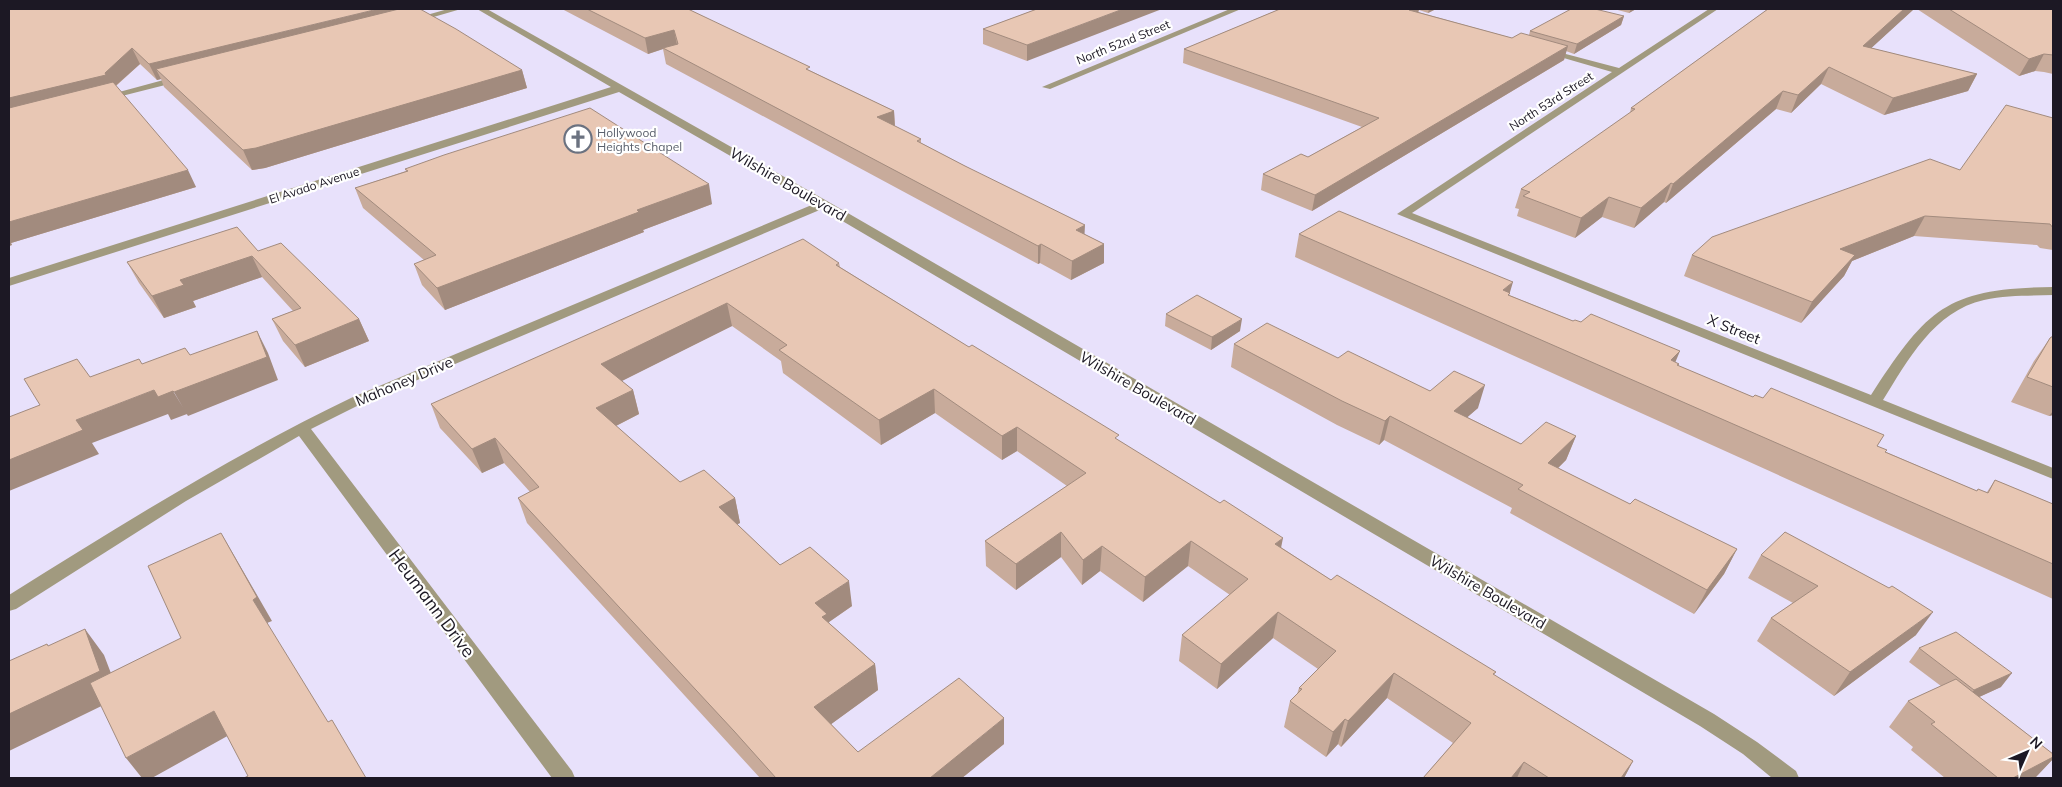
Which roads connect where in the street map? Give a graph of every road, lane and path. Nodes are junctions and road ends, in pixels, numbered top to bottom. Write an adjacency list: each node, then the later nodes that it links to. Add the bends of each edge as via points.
1 (457, 9): 5 (street)
2 (481, 9): 10 (street, Wilshire Boulevard)
3 (1237, 9): 9 (street, North 52nd Street)
4 (1714, 9): 7 (street, North 53rd Street)
5 (401, 23)
6 (1536, 47): 7 (street)
7 (1620, 71): 13 (street, North 53rd Street)
8 (191, 76): 11 (street)
9 (1047, 87)
10 (620, 88): 12 (street, Wilshire Boulevard); 14 (street, El Avado Avenue)
11 (95, 100)
12 (823, 204): 17 (street, Mahoney Drive); 21 (street, Wilshire Boulevard, via 1707,720)
13 (1403, 214): 16 (street, X Street)
14 (9, 282)
15 (2053, 291): 16 (street, via 1979,297 1948,310 1929,325)
16 (1874, 402): 18 (street, X Street)
17 (301, 427): 19 (street, Mahoney Drive, via 232,464); 20 (street, Heumann Drive)
18 (2053, 474)
19 (9, 604)
20 (564, 778)
21 (1788, 778)

